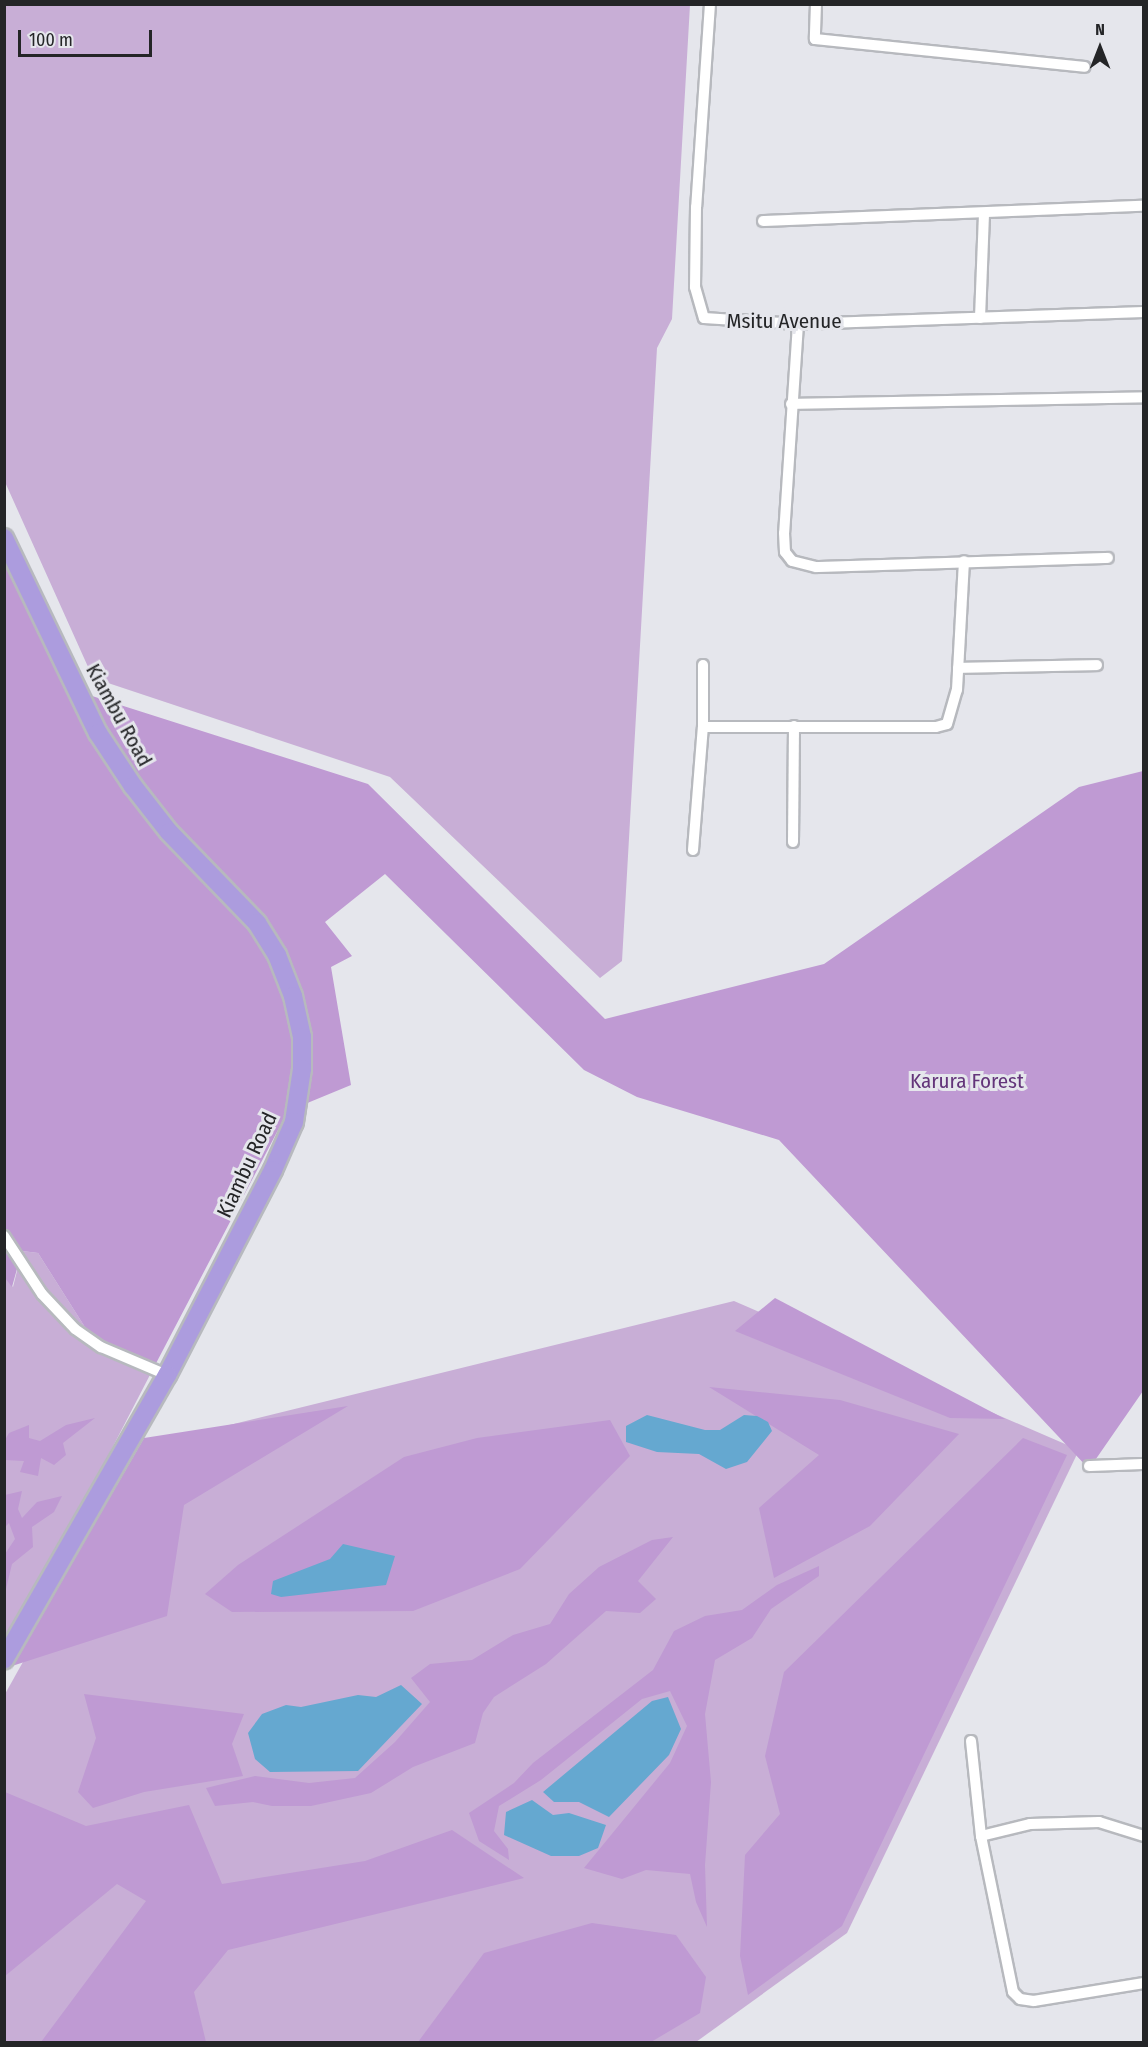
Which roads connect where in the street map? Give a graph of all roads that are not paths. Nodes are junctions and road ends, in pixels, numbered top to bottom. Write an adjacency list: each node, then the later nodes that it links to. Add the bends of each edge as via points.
1 (710, 4): 9 (street, Msitu Avenue, via 696,207 697,303 709,320)
2 (816, 4): 3 (street, via 815,39)
3 (1085, 67)
4 (1143, 206): 5 (street)
5 (984, 213): 6 (street); 8 (street)
6 (763, 221)
7 (1143, 312): 8 (street, Msitu Avenue)
8 (980, 318): 9 (street, Msitu Avenue)
9 (798, 324): 11 (street)
10 (1143, 397): 11 (street)
11 (791, 404): 14 (street, via 784,533 785,552 792,561 816,567)
12 (4, 538): 23 (highway, Kiambu Road, via 98,732 133,786 169,832 257,923 277,955 293,996 302,1036 299,1101 294,1122)
13 (1108, 558): 14 (street)
14 (964, 561): 17 (street)
15 (703, 665): 19 (street)
16 (1097, 665): 17 (street)
17 (958, 668): 18 (street, via 954,707 947,724)
18 (794, 726): 19 (street); 20 (street)
19 (704, 727): 21 (street)
20 (793, 842)
21 (693, 850)
22 (4, 1236): 23 (street, via 42,1294 75,1329 100,1347)
23 (167, 1374): 26 (highway, Kiambu Road)
24 (1143, 1464): 25 (street)
25 (1089, 1466)
26 (4, 1660)
27 (971, 1741): 28 (street)
28 (981, 1836): 29 (street, via 1030,1824 1100,1822); 30 (street, via 1013,1992 1020,1999 1034,2001)
29 (1143, 1836)
30 (1143, 1983)

